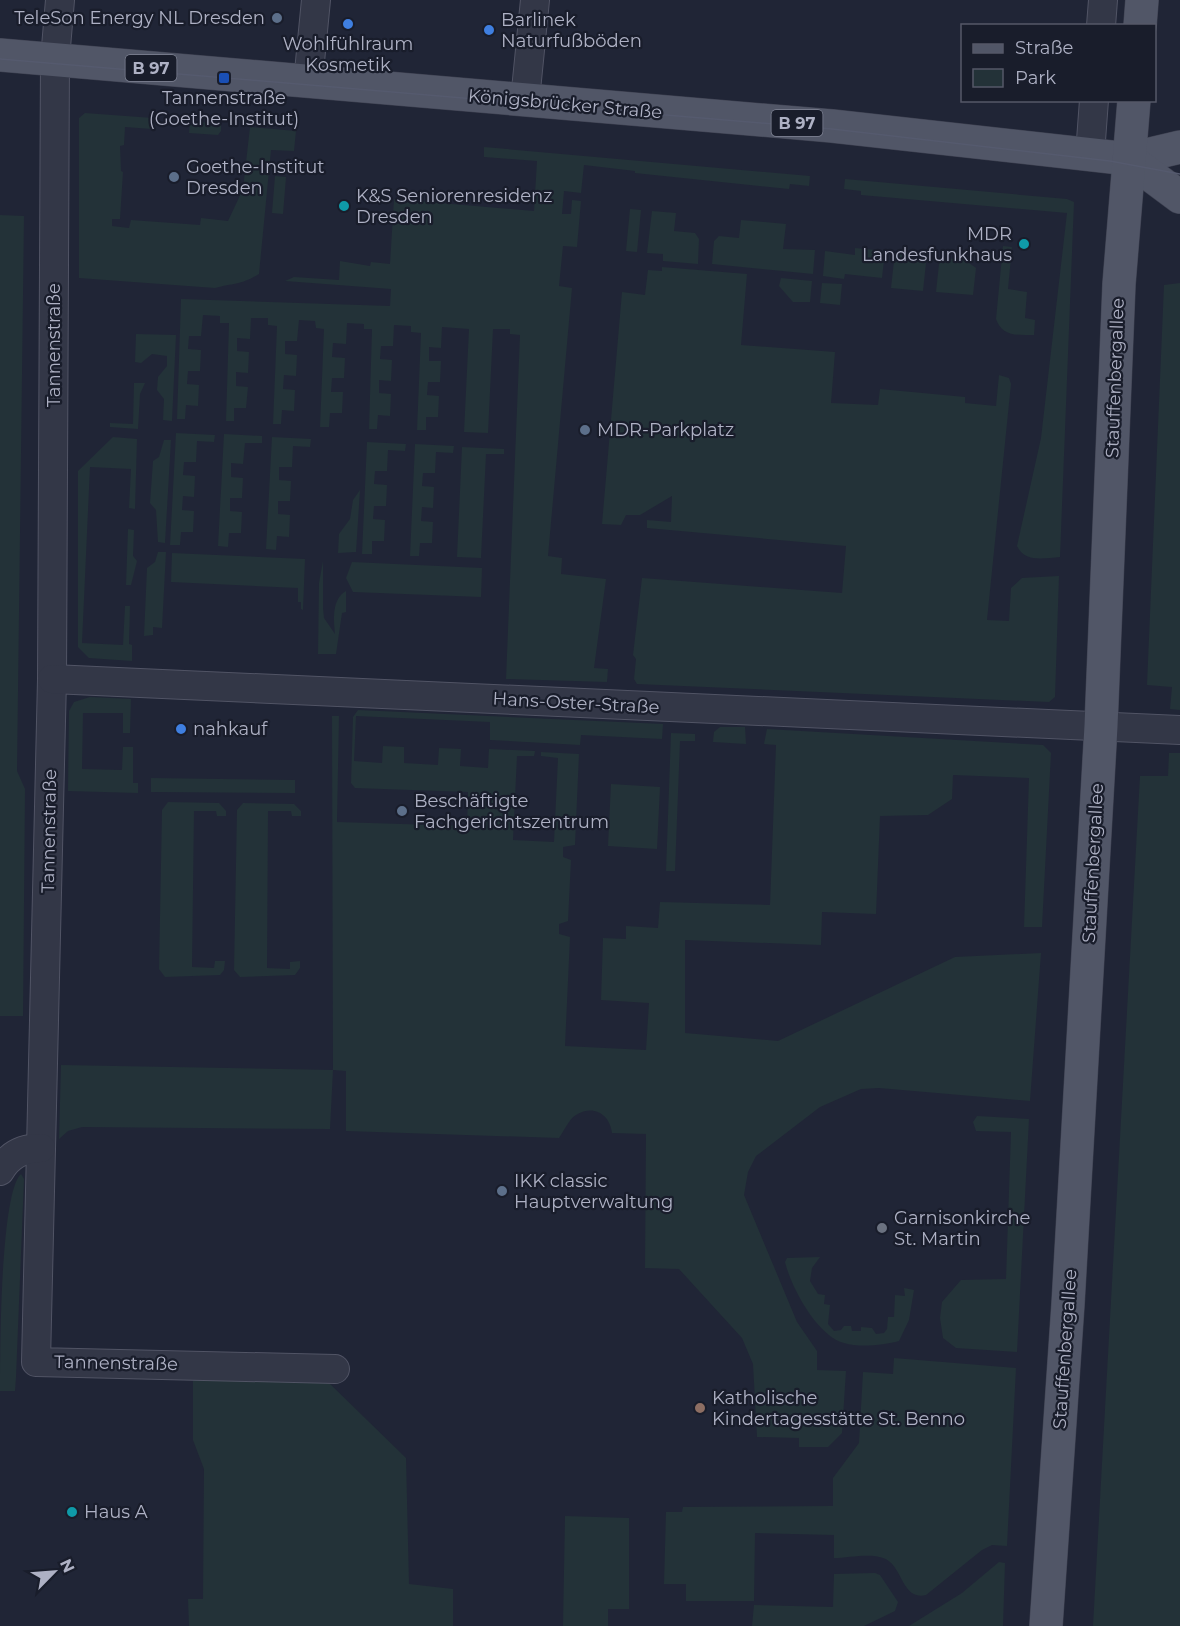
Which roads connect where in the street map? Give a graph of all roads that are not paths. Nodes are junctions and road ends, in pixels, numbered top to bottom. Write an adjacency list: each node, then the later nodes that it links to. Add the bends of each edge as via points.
1 (60, 0): 9 (street, Tannenstraße)
2 (316, 0): 10 (street)
3 (535, 0): 11 (street)
4 (1103, 0): 6 (street)
5 (1142, 0): 7 (main road)
6 (1101, 24)
7 (1140, 24)
8 (0, 55): 9 (main road, Königsbrücker Straße / B 97)
9 (55, 59): 10 (main road, Königsbrücker Straße / B 97); 18 (street, Tannenstraße)
10 (308, 82): 11 (main road, Königsbrücker Straße / B 97)
11 (525, 100): 15 (main road, Königsbrücker Straße / B 97)
12 (1094, 102): 15 (street)
13 (1134, 102): 16 (main road, Stauffenbergallee)
14 (1180, 147): 16 (main road, Königsbrücker Straße / B 97)
15 (1090, 153): 16 (main road, Königsbrücker Straße / B 97)
16 (1129, 159): 17 (main road, Königsbrücker Straße / B 97); 19 (main road, Stauffenbergallee, via 1119,296)
17 (1180, 196)
18 (52, 680): 19 (street, Hans-Oster-Straße); 21 (street, Tannenstraße)
19 (1101, 726): 20 (street, Hans-Oster-Straße); 24 (main road, Stauffenbergallee)
20 (1180, 730)
21 (41, 1148): 22 (street, via 28,1148 11,1156); 23 (street, Tannenstraße, via 36,1362)
22 (0, 1171)
23 (335, 1369)
24 (1046, 1626)

